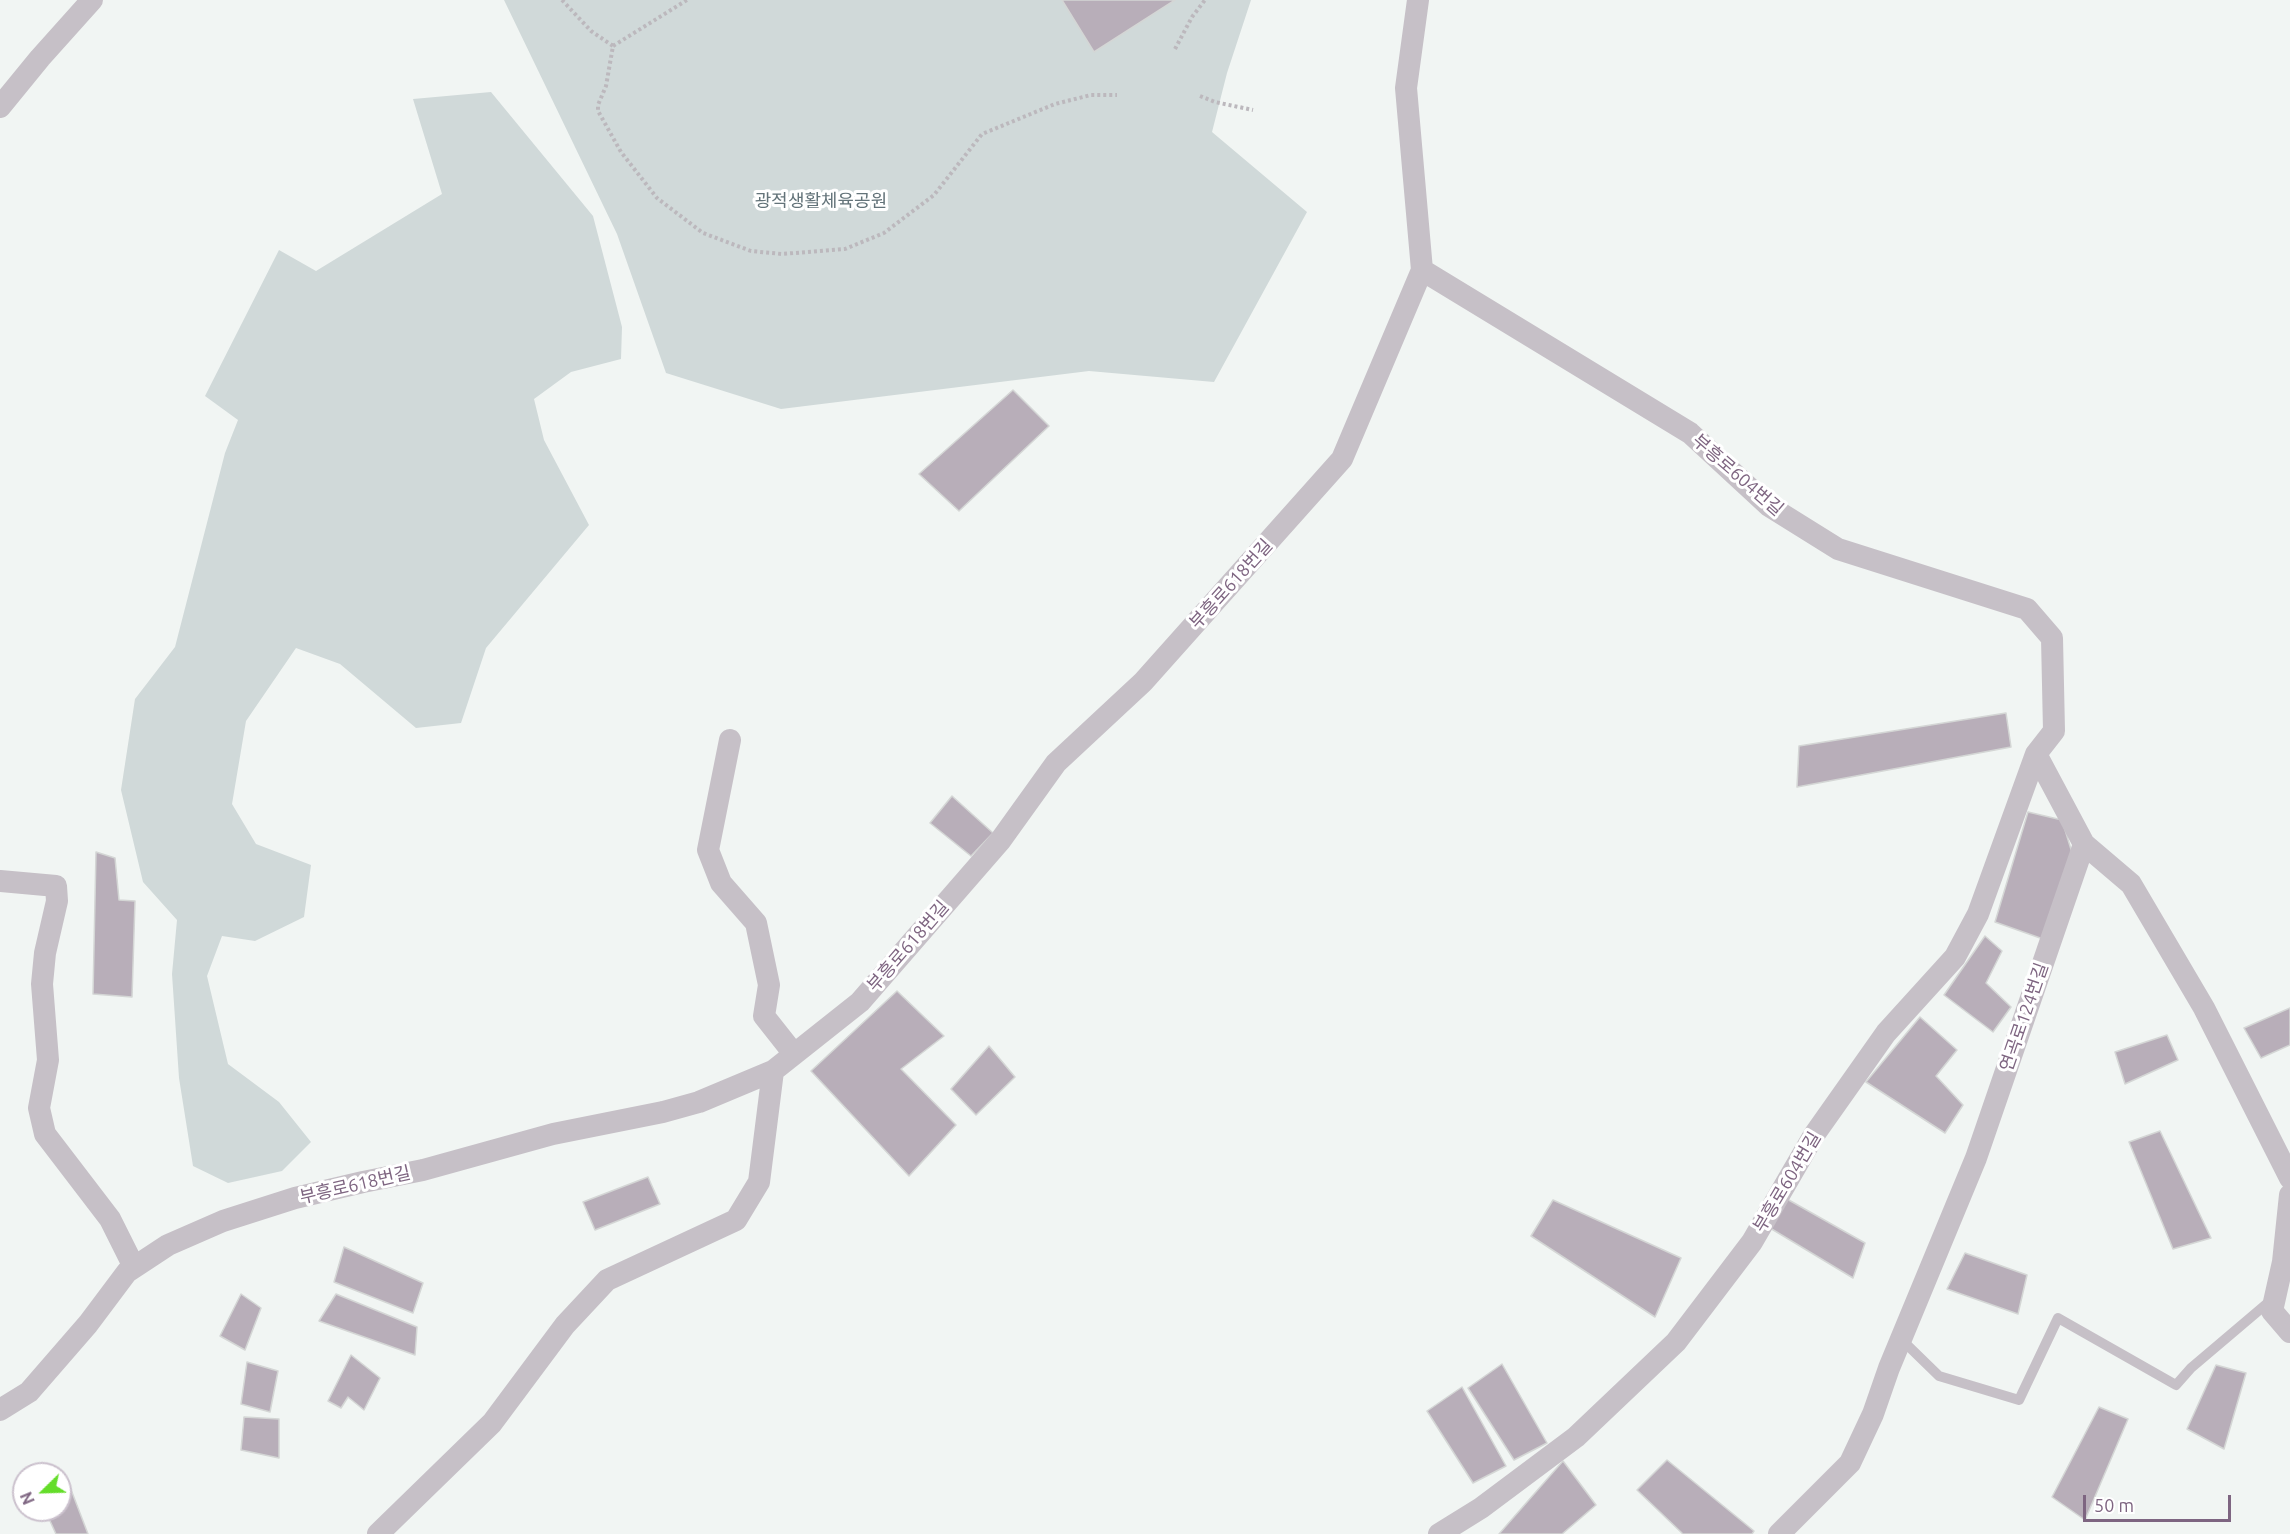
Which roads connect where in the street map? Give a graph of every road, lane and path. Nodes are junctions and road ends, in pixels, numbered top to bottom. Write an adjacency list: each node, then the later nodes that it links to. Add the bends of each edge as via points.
1 (92, 0): 10 (street)
2 (562, 0): 6 (path, via 591,31)
3 (687, 0): 6 (path)
4 (1205, 0): 7 (path)
5 (1418, 0): 12 (street, 부흥로618번길, via 1406,88)
6 (613, 46): 8 (path, via 606,86 597,105 621,152 657,198 703,233 751,251 782,254 845,249 874,237 934,195 982,134 1055,104 1091,95)
7 (1175, 49)
8 (1117, 95)
9 (1200, 96): 11 (path)
10 (0, 107)
11 (1253, 111)
12 (1422, 270): 14 (street, 부흥로604번길, via 1690,433 1769,506 1838,549 2027,609 2052,638 2054,731); 17 (street, 부흥로618번길, via 1342,459 1143,682 1056,763 1000,841 860,1002)
13 (730, 740): 17 (street, via 708,850 721,882 756,923 769,985 765,1016)
14 (2036, 754): 15 (street); 27 (street, 부흥로604번길, via 1978,914 1955,957 1886,1033 1814,1135 1752,1242 1676,1342 1576,1437 1482,1508)
15 (2084, 844): 19 (street, via 2131,884 2204,1008); 24 (street, 연곡로124번길, via 1976,1158)
16 (0, 881): 21 (street, via 56,886 42,984 48,1060 39,1108 45,1134 110,1219)
17 (794, 1054): 18 (street, 부흥로618번길)
18 (773, 1071): 21 (street, 부흥로618번길, via 699,1102 663,1112 554,1134 284,1202 223,1221 168,1245); 26 (street, via 759,1182 736,1220 607,1280 565,1325 492,1423)
19 (2290, 1178)
20 (2290, 1195): 22 (street)
21 (134, 1268): 25 (street, 부흥로618번길, via 29,1392)
22 (2275, 1297): 23 (street, via 2272,1311); 24 (lane, via 2176,1385 2058,1318 2019,1400 1939,1376)
23 (2290, 1332)
24 (1901, 1339): 28 (street, 연곡로124번길, via 1874,1414 1850,1463)
25 (0, 1410)
26 (378, 1534)
27 (1439, 1534)
28 (1779, 1534)

